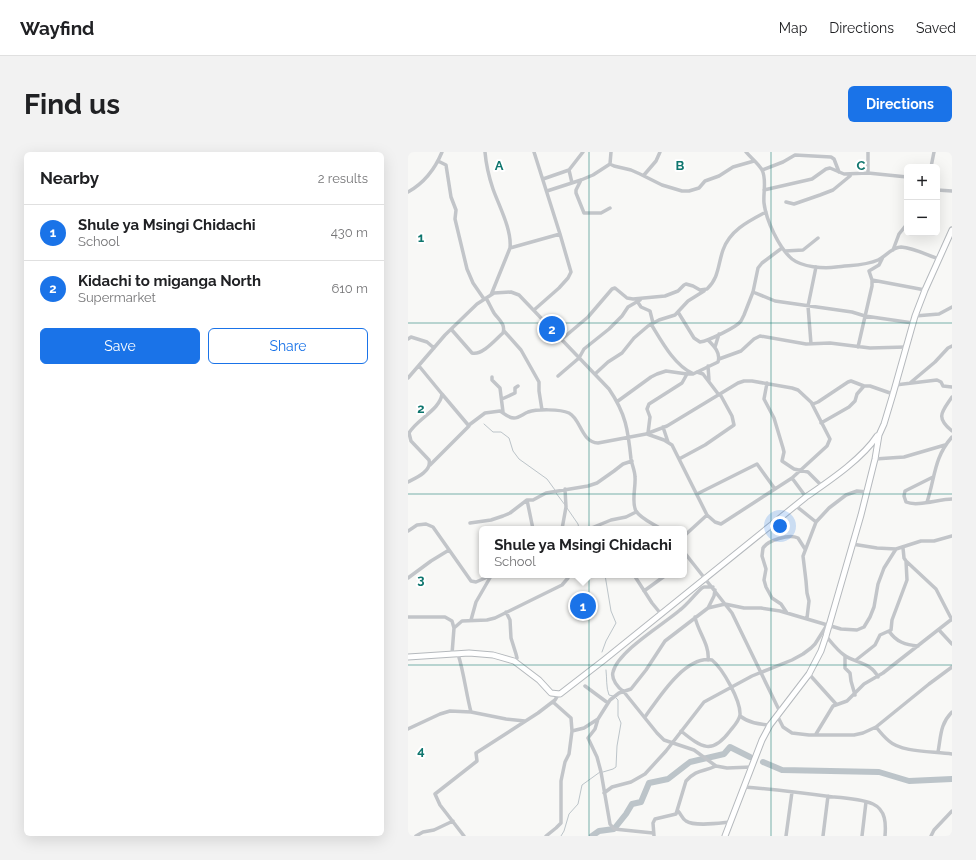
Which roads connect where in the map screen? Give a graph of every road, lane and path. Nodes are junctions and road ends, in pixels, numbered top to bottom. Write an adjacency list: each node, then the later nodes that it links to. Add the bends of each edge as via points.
1 (442, 152): 10 (street)
2 (485, 152): 36 (street, via 492,187 510,238)
3 (534, 152): 21 (street)
4 (583, 152): 14 (street)
5 (611, 152): 12 (street)
6 (660, 152): 19 (street)
7 (746, 152): 11 (street)
8 (868, 152): 17 (street)
9 (934, 152): 13 (street)
10 (438, 161): 28 (street, via 422,183); 49 (street, via 444,163 447,171 467,269 473,283)
11 (754, 161): 15 (street); 19 (street, via 733,167 705,181 699,188 689,191 662,185)
12 (610, 164): 19 (street); 22 (street)
13 (932, 164)
14 (569, 170): 21 (street); 23 (street)
15 (762, 170): 16 (street, via 800,154 831,157); 24 (street)
16 (839, 172): 18 (street); 24 (street, via 830,168 812,179)
17 (868, 173): 18 (street); 20 (street)
18 (851, 174): 29 (street, via 832,190 794,204)
19 (644, 175)
20 (904, 177)
21 (543, 179): 26 (street)
22 (581, 180): 23 (street); 30 (street, via 576,193 584,213 601,213)
23 (572, 183): 26 (street)
24 (764, 190): 31 (street)
25 (940, 190): 27 (street)
26 (547, 191): 34 (street)
27 (952, 191)
28 (408, 192)
29 (786, 202)
30 (610, 208)
31 (766, 212): 37 (street, via 771,228); 45 (street, via 731,235 723,250 716,277)
32 (904, 228): 38 (street)
33 (952, 230): 40 (street)
34 (560, 234): 36 (street); 53 (street, via 571,272 559,288)
35 (818, 238): 37 (street, via 804,250)
36 (510, 248): 47 (street)
37 (784, 250): 41 (street, via 797,262); 46 (street, via 760,266)
38 (893, 250): 39 (street); 40 (street, via 901,247)
39 (883, 257): 41 (street, via 874,262 857,265 824,269); 42 (street, via 879,265 869,270)
40 (939, 259): 44 (street)
41 (816, 267): 51 (street)
42 (872, 280): 44 (street); 55 (street)
43 (696, 288): 45 (street); 48 (street); 50 (street, via 686,284 671,295)
44 (925, 290): 56 (street)
45 (705, 291): 48 (street)
46 (753, 292): 51 (street, via 775,301); 61 (street, via 740,322)
47 (491, 295): 49 (street); 53 (street, via 502,292 515,293)
48 (696, 295): 54 (street)
49 (485, 299): 59 (street); 60 (street, via 502,322)
50 (639, 300): 57 (street, via 641,306 650,311); 63 (street, via 627,298 612,289 591,314); 71 (street, via 628,307 609,329 584,349)
51 (808, 306): 55 (street); 65 (street)
52 (952, 307): 56 (street, via 939,314)
53 (534, 310): 63 (street)
54 (678, 312): 57 (street); 64 (street, via 694,338 700,342)
55 (865, 316): 58 (street); 68 (street)
56 (915, 316): 58 (street)
57 (652, 323): 76 (street); 78 (street, via 662,343 685,370)
58 (913, 323): 69 (street)
59 (451, 329): 60 (street, via 468,349 476,354 487,348); 70 (street)
60 (504, 331): 96 (street, via 522,350 539,382)
61 (719, 334): 64 (street); 67 (street)
62 (408, 340): 70 (street, via 411,337 421,340)
63 (562, 340): 71 (street)
64 (708, 340): 67 (street)
65 (811, 344): 68 (street, via 830,343); 72 (street, via 760,336 740,351)
66 (952, 346): 84 (street)
67 (715, 347): 72 (street)
68 (858, 347): 69 (street)
69 (906, 347): 85 (street)
70 (434, 348): 73 (street)
71 (579, 358): 76 (street); 79 (street)
72 (720, 359): 74 (street)
73 (419, 366): 81 (street); 89 (street)
74 (708, 366): 75 (street); 82 (street)
75 (697, 372): 78 (street); 82 (street, via 703,374)
76 (596, 374): 94 (street)
77 (687, 374): 78 (street); 94 (street, via 666,371 657,374); 102 (street, via 682,383 649,404)
78 (693, 374)
79 (558, 376)
80 (492, 377): 93 (street, via 500,388)
81 (408, 378)
82 (709, 382): 91 (street)
83 (767, 383): 91 (street, via 744,381); 95 (street, via 798,390); 112 (street, via 764,399 774,418 783,448 782,461)
84 (909, 383): 85 (street); 88 (street, via 937,380 943,386)
85 (895, 385): 90 (street)
86 (518, 386): 93 (street, via 515,393)
87 (864, 386): 90 (street); 95 (street, via 851,381 818,402); 98 (street, via 849,407)
88 (952, 387)
89 (442, 394): 99 (street); 111 (street, via 437,405 410,430 408,435 429,460)
90 (893, 394): 103 (street)
91 (720, 395): 100 (street); 108 (street, via 734,425 696,451)
92 (952, 397): 101 (street, via 942,415 943,423)
93 (502, 399): 97 (street)
94 (618, 401): 104 (street)
95 (811, 402): 98 (street)
96 (542, 410): 97 (street, via 516,418); 104 (street, via 571,414 583,434 595,443)
97 (503, 412): 99 (street, via 484,412)
98 (821, 423): 112 (street, via 830,439 829,444)
99 (469, 425): 111 (street)
100 (663, 427): 102 (street); 106 (street)
101 (952, 431)
102 (647, 433): 104 (street); 106 (street)
103 (879, 435): 109 (street); 116 (street, via 858,457)
104 (629, 437): 110 (street)
105 (952, 437): 107 (street)
106 (668, 442): 108 (street)
107 (945, 445): 109 (street, via 904,457); 113 (street)
108 (679, 459): 120 (street)
109 (875, 459): 119 (street)
110 (632, 460): 117 (street, via 597,483); 126 (street)
111 (429, 465): 115 (street, via 418,477)
112 (800, 471): 114 (street); 116 (street, via 808,472)
113 (933, 477): 124 (street); 124 (street, via 904,493 904,500 908,503)
114 (792, 478): 118 (street); 121 (street)
115 (408, 482)
116 (822, 486): 121 (street)
117 (565, 489): 123 (street); 131 (street, via 566,507)
118 (775, 489): 120 (street, via 757,464); 127 (street, via 724,523 716,522)
119 (867, 492): 128 (street, via 857,491 846,496 829,508); 137 (street)
120 (697, 494): 127 (street)
121 (806, 497): 125 (street)
122 (952, 499): 124 (street)
123 (527, 500): 129 (street, via 503,516); 130 (street)
124 (927, 503)
125 (796, 506): 128 (street); 150 (street)
126 (636, 512): 132 (street); 133 (street)
127 (707, 514): 135 (street)
128 (816, 522): 139 (street)
129 (470, 523)
130 (532, 526)
131 (563, 526)
132 (597, 526)
133 (657, 526)
134 (408, 531): 141 (street, via 417,525 426,524 433,527)
135 (687, 533)
136 (952, 536): 138 (street, via 934,541 921,541)
137 (852, 544): 140 (street); 163 (street)
138 (903, 548): 140 (street); 143 (street)
139 (805, 549): 156 (street, via 798,538 791,536 782,537 763,548 762,556 766,569 764,583 772,598 781,604); 160 (street, via 803,562 809,601)
140 (896, 549): 163 (street, via 884,568 874,607 864,627 857,630)
141 (449, 550): 144 (street); 145 (street, via 471,581 476,582)
142 (689, 557): 150 (street)
143 (906, 561): 161 (street, via 936,589); 166 (street, via 907,580)
144 (408, 578)
145 (485, 578)
146 (490, 578): 162 (street, via 476,602)
147 (568, 578): 155 (street, via 562,585)
148 (636, 578): 152 (street)
149 (662, 578): 152 (street)
150 (705, 578): 151 (street); 157 (street)
151 (714, 588): 153 (street); 154 (street, via 714,596); 182 (street, via 702,588 682,609 624,654 612,673)
152 (644, 591): 157 (street)
153 (727, 605): 154 (street); 156 (street); 177 (street)
154 (708, 608): 159 (street)
155 (506, 612): 162 (street, via 491,619); 175 (street, via 510,620 517,658)
156 (787, 613): 160 (street)
157 (661, 614): 183 (street)
158 (408, 617): 164 (street, via 445,617 452,621)
159 (696, 618): 173 (street, via 708,650); 182 (street, via 665,641 642,676 631,689)
160 (807, 618): 163 (street)
161 (952, 619): 165 (street)
162 (471, 620): 164 (street, via 462,621)
163 (828, 626): 167 (street); 177 (street, via 811,648 792,660)
164 (454, 628): 170 (street)
165 (939, 630): 168 (street); 169 (street)
166 (889, 632): 169 (street, via 895,639 907,645); 174 (street, via 880,635 875,645)
167 (826, 636): 171 (street); 178 (street)
168 (952, 644)
169 (918, 646): 179 (street)
170 (455, 654): 172 (street); 175 (street, via 493,655); 188 (street, via 463,668)
171 (845, 656): 174 (street); 184 (street, via 845,668 850,673)
172 (408, 657)
173 (708, 660): 181 (street, via 714,662); 192 (street, via 691,666 675,676)
174 (856, 660): 179 (street, via 872,669)
175 (515, 662): 183 (street, via 551,693)
176 (952, 666): 196 (street)
177 (762, 672): 181 (street); 190 (street)
178 (809, 674): 187 (street); 190 (street)
179 (878, 676): 184 (street, via 864,684)
180 (585, 686): 186 (street)
181 (732, 687): 191 (street); 198 (street, via 704,702)
182 (624, 692): 186 (street, via 614,696); 192 (street)
183 (558, 695): 185 (street)
184 (855, 695): 187 (street, via 845,702)
185 (553, 702): 194 (street); 199 (street, via 570,718)
186 (608, 703): 193 (street)
187 (836, 704): 200 (street)
188 (471, 712): 194 (street); 197 (street, via 443,712)
189 (952, 712): 202 (street, via 942,725)
190 (779, 714): 195 (street); 200 (street, via 786,730 803,735)
191 (740, 716): 195 (street, via 747,721); 198 (street, via 723,740 713,746 702,745)
192 (645, 717): 201 (street, via 661,737)
193 (598, 719): 199 (street); 208 (street, via 595,729 588,738 601,772)
194 (525, 721): 213 (street, via 476,753 476,761 435,794)
195 (770, 725): 205 (street)
196 (876, 727): 200 (street, via 863,734); 202 (street, via 896,746)
197 (408, 729)
198 (682, 731): 201 (street)
199 (572, 732): 218 (street, via 561,781 560,823)
200 (816, 734)
201 (673, 743): 204 (street, via 694,750); 208 (street, via 645,774 631,782 612,787)
202 (938, 752): 203 (street)
203 (952, 754)
204 (716, 766): 205 (street); 211 (street, via 699,770 686,781)
205 (752, 768): 206 (street)
206 (744, 787): 207 (street); 214 (street)
207 (792, 792): 209 (street); 220 (street)
208 (604, 793): 215 (street, via 610,824 614,829)
209 (828, 796): 210 (street); 221 (street)
210 (866, 802): 222 (street); 223 (street, via 877,807 884,817)
211 (678, 811): 214 (street, via 687,822 711,825); 215 (street, via 676,814 655,819)
212 (952, 811): 224 (street)
213 (453, 822): 216 (street); 217 (street)
214 (731, 822): 219 (street)
215 (654, 835)
216 (416, 836)
217 (464, 836)
218 (546, 836)
219 (725, 836)
220 (786, 836)
221 (823, 836)
222 (862, 836)
223 (885, 836)
224 (930, 836)

